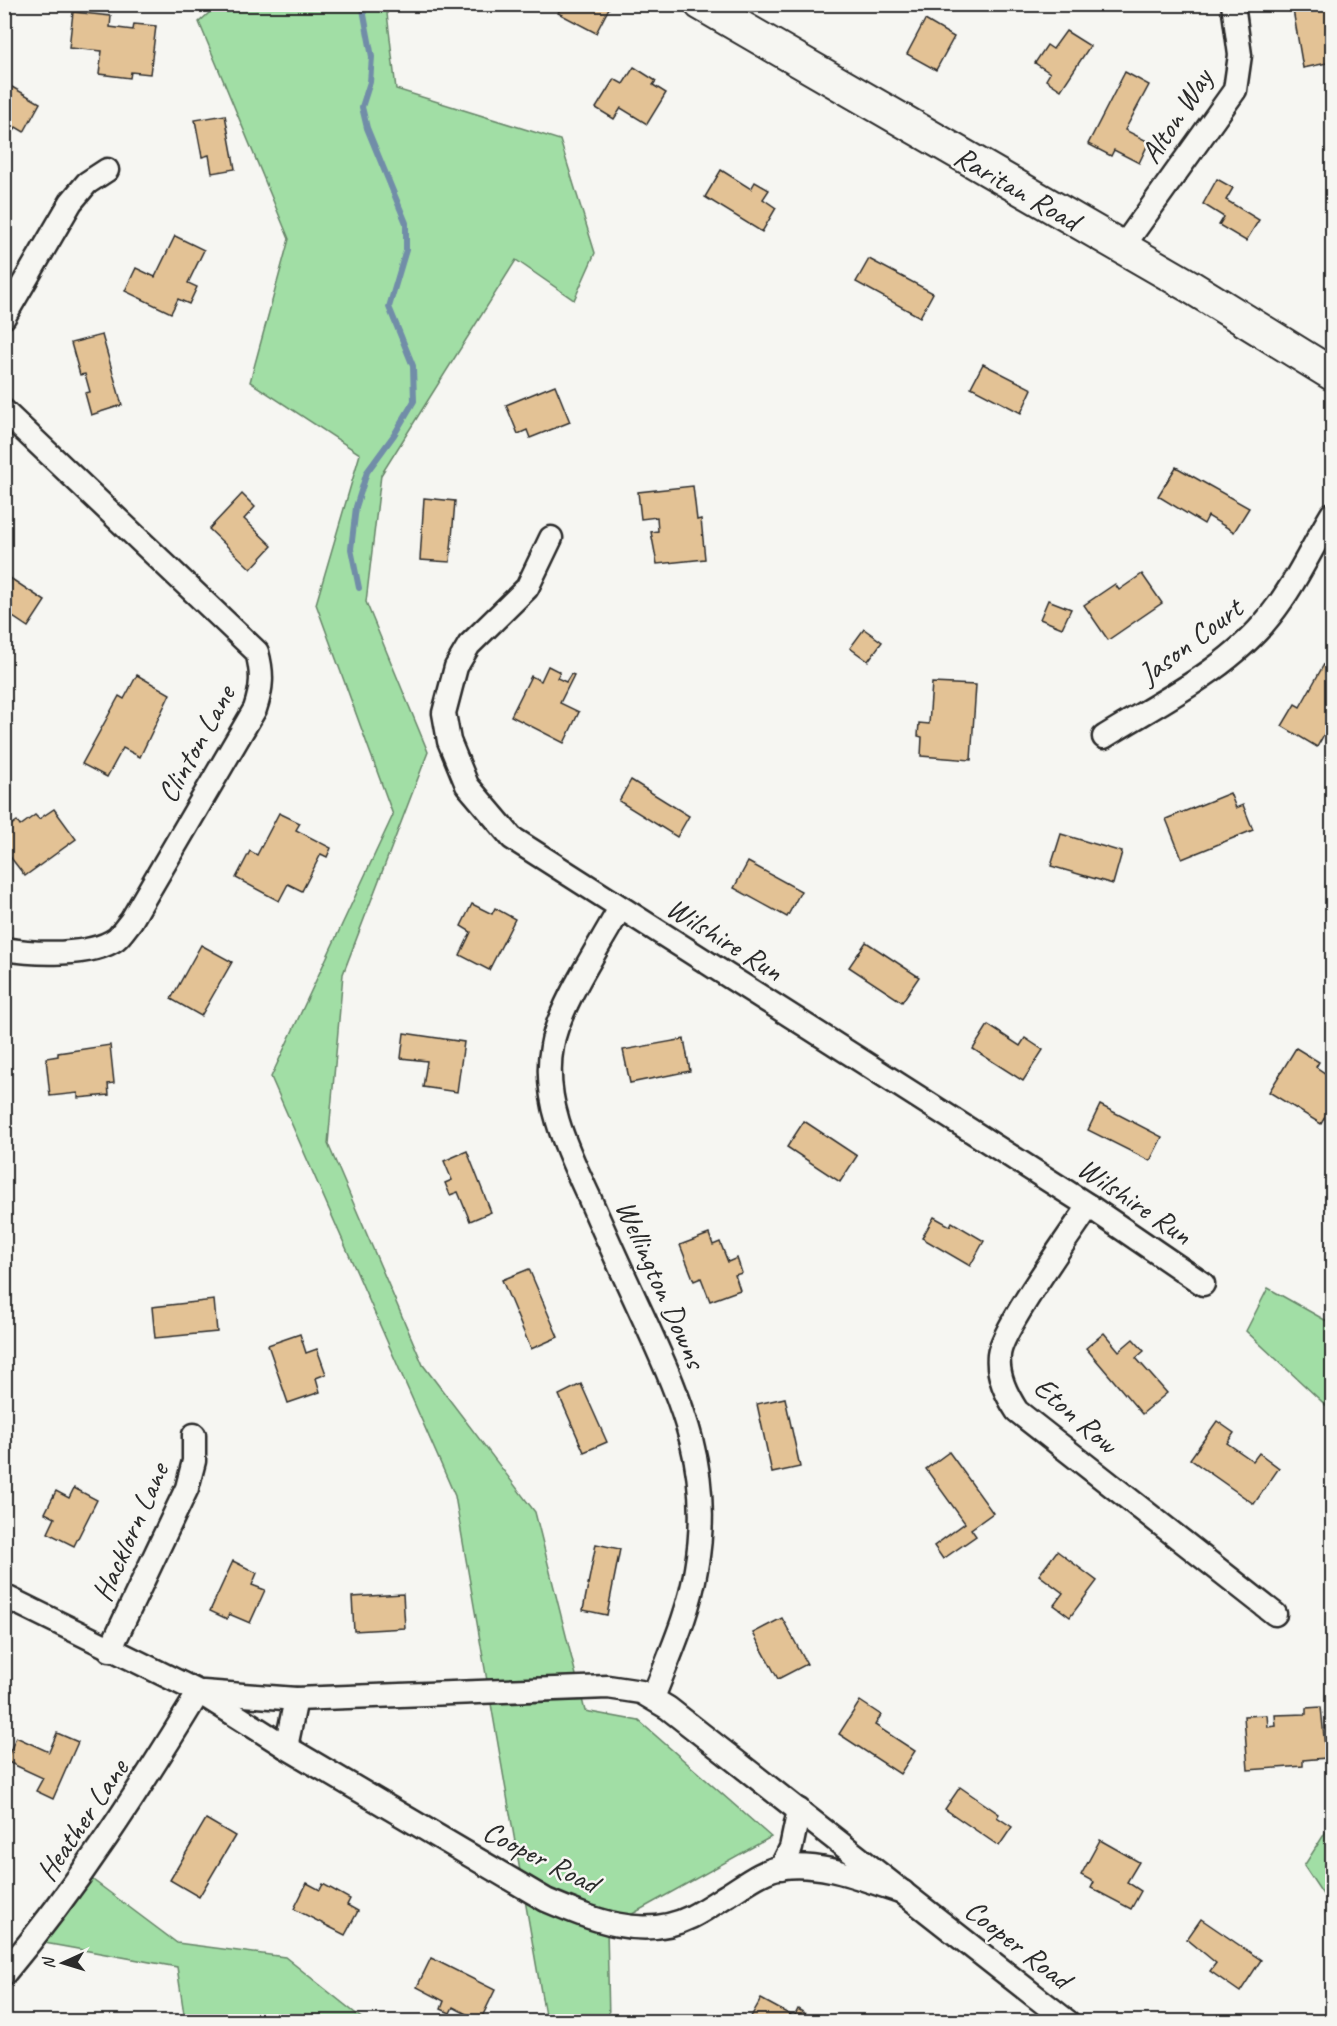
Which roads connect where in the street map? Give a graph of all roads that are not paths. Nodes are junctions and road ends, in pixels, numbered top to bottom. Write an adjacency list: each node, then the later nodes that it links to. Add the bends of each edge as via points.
1 (701, 4): 4 (street, Raritan Road)
2 (1233, 4): 4 (street, Alton Way, via 1240,55 1235,90)
3 (107, 170): 5 (street, via 87,183 71,202)
4 (1122, 248): 6 (street, Raritan Road)
5 (4, 317)
6 (1332, 374)
7 (4, 411): 12 (street, Clinton Lane, via 257,652 262,671 255,710 116,939 100,946 62,952)
8 (1332, 514): 10 (street, Jason Court, via 1271,616 1244,644 1197,680)
9 (551, 538): 11 (street, Wilshire Run, via 526,588 469,645 456,667 444,712 449,741 467,785 512,838)
10 (1104, 737)
11 (621, 908): 13 (street, Wilshire Run); 20 (street, Wellington Downs, via 562,1015 552,1045 550,1068 552,1104 569,1153 680,1400 700,1486 702,1530 688,1606)
12 (4, 949)
13 (1089, 1206): 14 (street, Wilshire Run); 17 (street, Eton Row, via 1016,1318 999,1354 1005,1391 1017,1411)
14 (1203, 1284)
15 (194, 1435): 18 (street, Hacklorn Lane, via 194,1461 187,1488)
16 (4, 1596): 18 (street, Cooper Road)
17 (1275, 1614)
18 (110, 1650): 19 (street, Cooper Road)
19 (199, 1692): 21 (street, Cooper Road); 22 (street, Cooper Road); 26 (street, Heather Lane, via 127,1810 56,1912)
20 (653, 1698): 21 (street, Cooper Road, via 629,1688 608,1687); 23 (street, Cooper Road)
21 (296, 1699): 22 (street)
22 (286, 1747): 24 (street, Cooper Road, via 546,1900 620,1926 663,1927 690,1918 765,1872)
23 (799, 1810): 24 (street, via 791,1848); 25 (street, Cooper Road)
24 (781, 1868): 25 (street, Cooper Road, via 832,1870)
25 (903, 1892): 27 (street, Cooper Road)
26 (4, 1974)
27 (1068, 2022)

